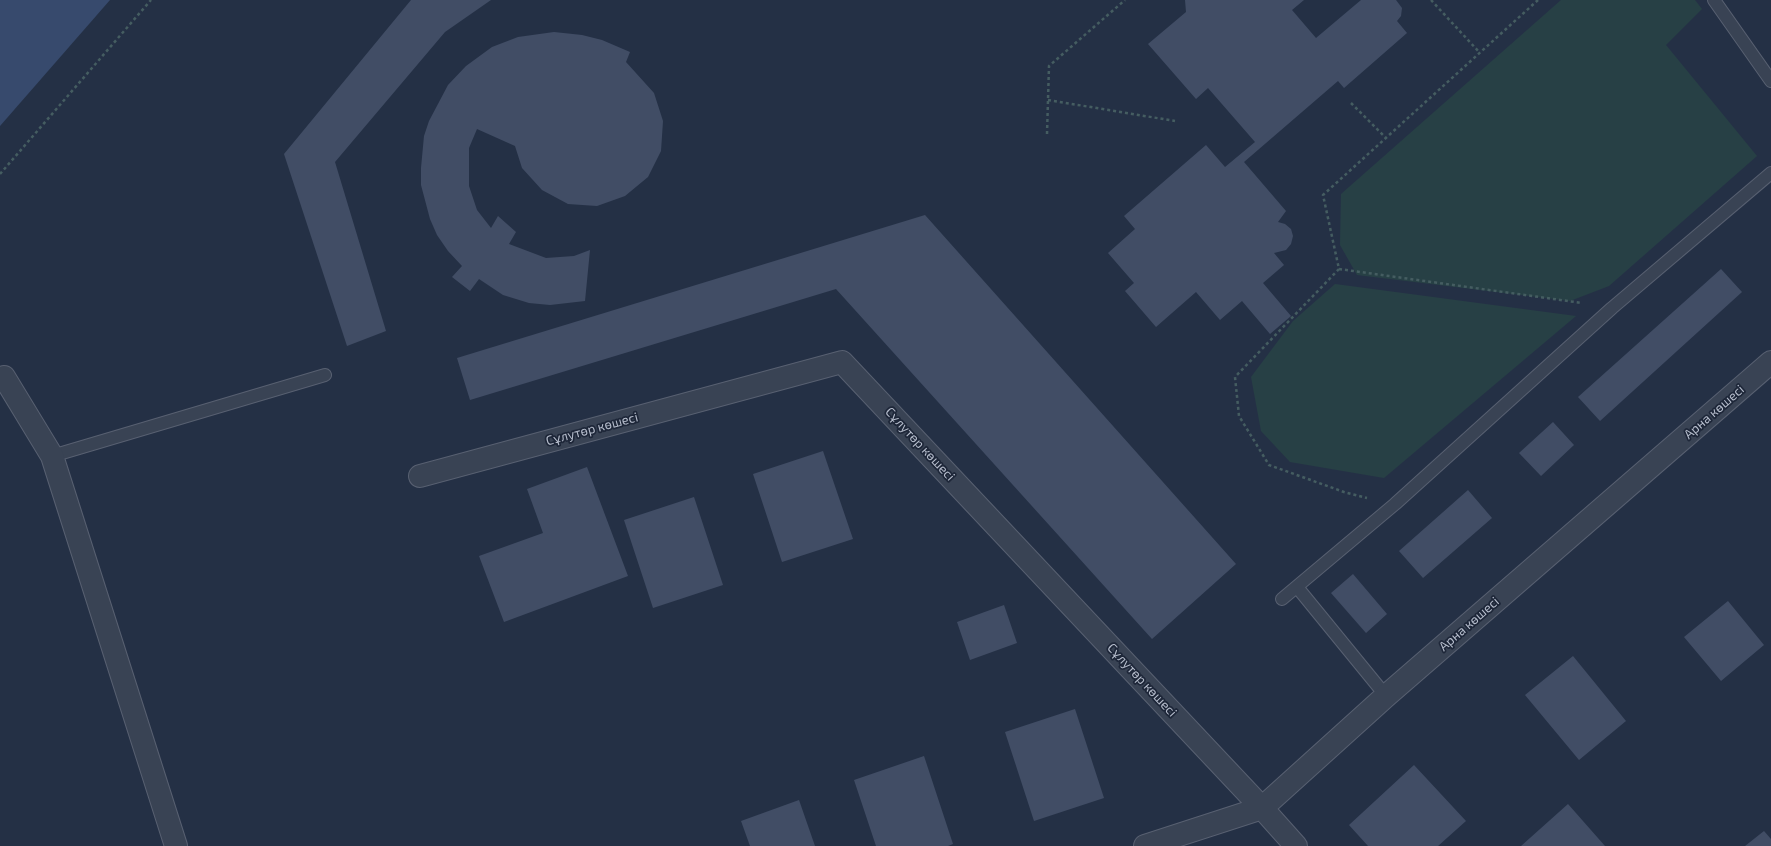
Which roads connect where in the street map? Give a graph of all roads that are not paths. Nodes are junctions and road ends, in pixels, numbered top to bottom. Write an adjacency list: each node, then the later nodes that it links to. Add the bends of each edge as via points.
1 (1714, 0): 2 (lane)
2 (1771, 81)
3 (1771, 173): 9 (lane, via 1612,308 1395,504)
4 (1771, 362): 11 (street, Арна көшесі)
5 (326, 375): 7 (lane)
6 (4, 377): 7 (street)
7 (52, 456): 13 (street)
8 (420, 476): 12 (street, Сұлутөр көшесі, via 842,362)
9 (1296, 587): 10 (lane); 11 (lane)
10 (1282, 599)
11 (1386, 696): 12 (street, Арна көшесі)
12 (1262, 808): 14 (street, Арна көшесі); 15 (street, Сұлутөр көшесі)
13 (176, 846)
14 (1145, 846)
15 (1296, 846)

